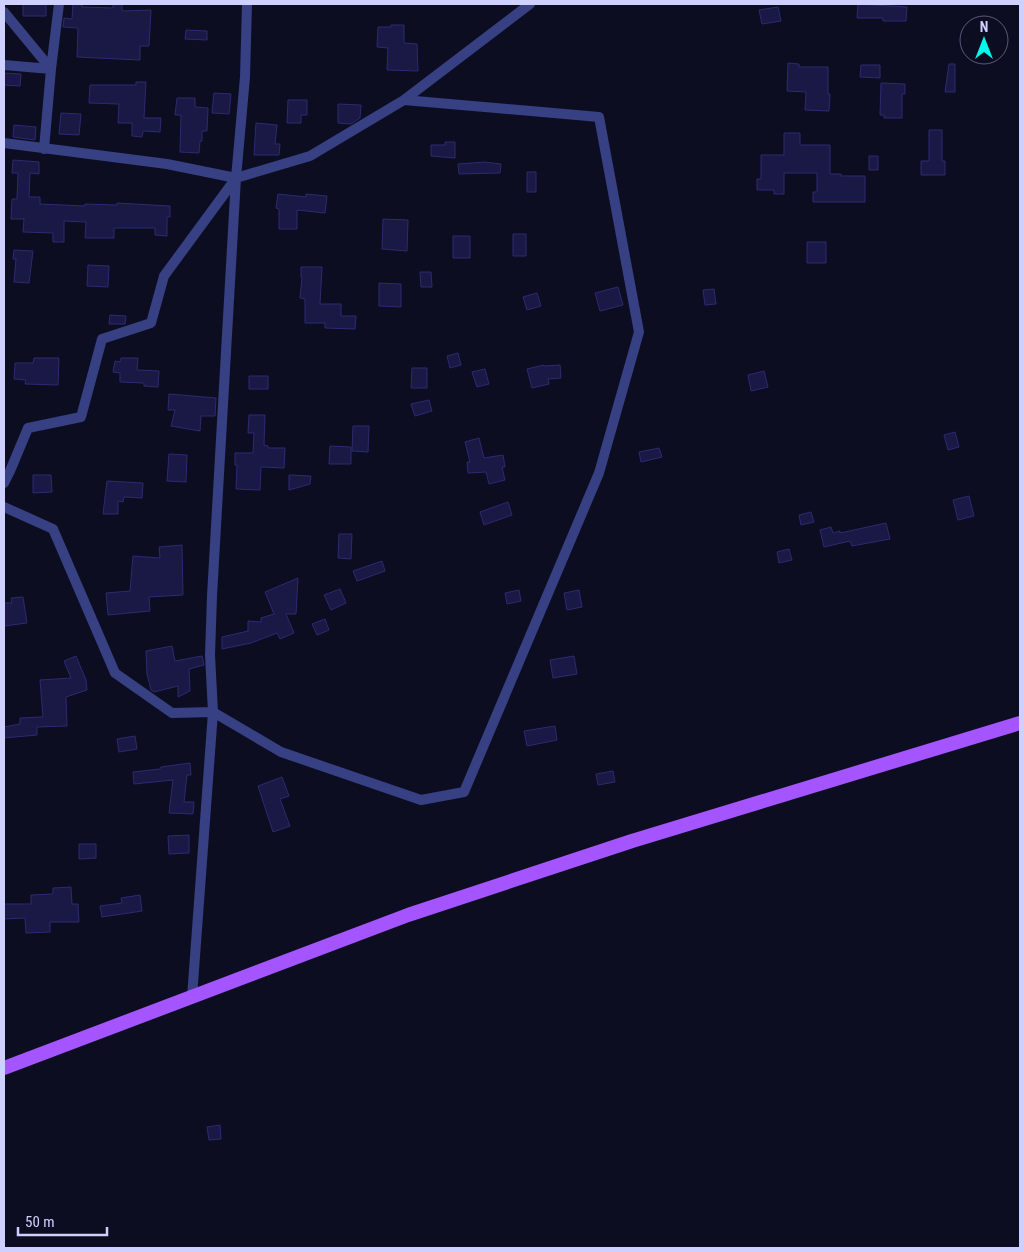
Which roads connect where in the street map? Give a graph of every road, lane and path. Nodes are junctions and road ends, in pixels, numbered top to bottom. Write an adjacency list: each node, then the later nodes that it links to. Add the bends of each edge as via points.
1 (59, 4): 6 (street)
2 (247, 4): 10 (street, via 245,77)
3 (530, 4): 7 (street)
4 (4, 12): 6 (street)
5 (4, 65): 6 (street)
6 (51, 69): 9 (street)
7 (404, 100): 10 (street, via 310,156); 13 (street, via 600,118 639,332 600,472 464,792 421,800 281,752)
8 (4, 143): 9 (street)
9 (44, 149): 10 (street, via 167,164)
10 (236, 178): 11 (street, via 164,276 151,323 102,339 81,417 28,428); 13 (street, via 212,596 210,655)
11 (4, 483)
12 (4, 507): 13 (street, via 53,529 115,673 172,713)
13 (213, 712): 15 (street)
14 (1020, 723): 15 (main road, via 632,841 408,915)
15 (192, 997): 16 (main road)
16 (4, 1068)

